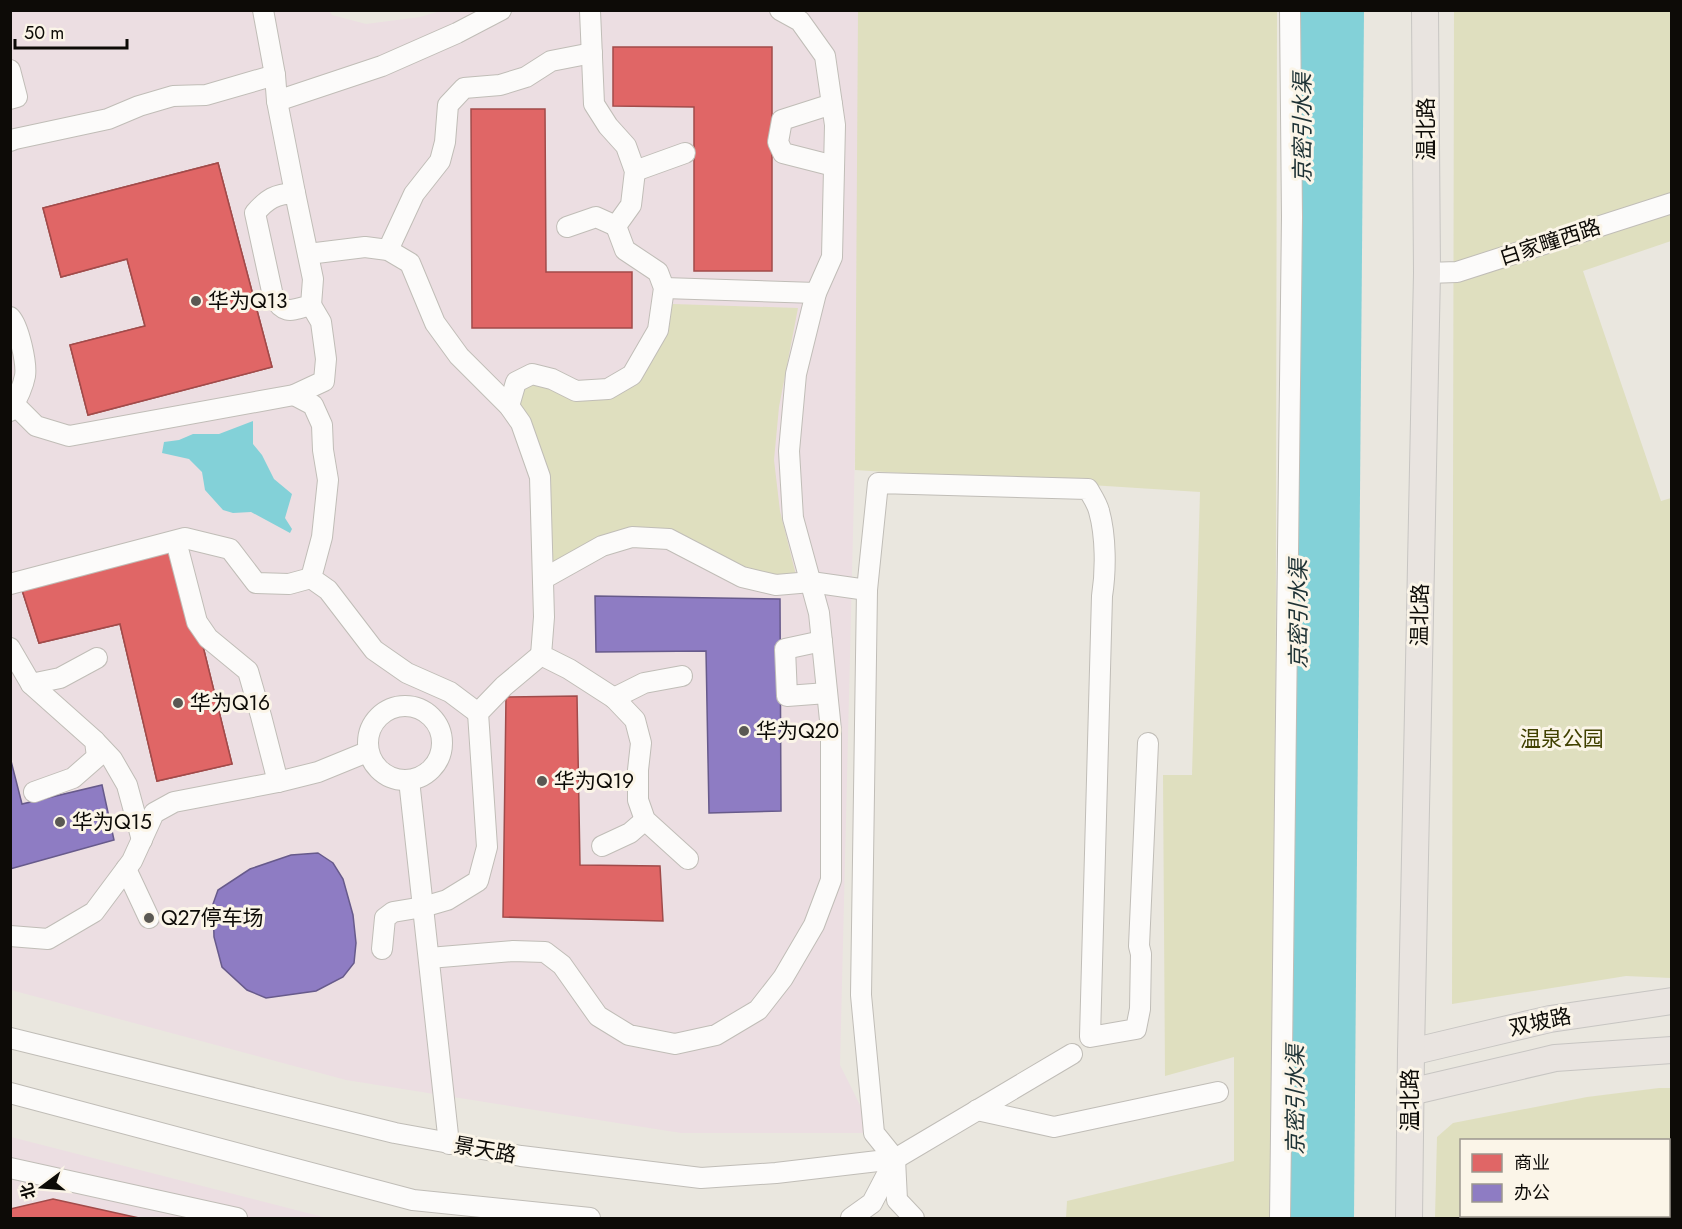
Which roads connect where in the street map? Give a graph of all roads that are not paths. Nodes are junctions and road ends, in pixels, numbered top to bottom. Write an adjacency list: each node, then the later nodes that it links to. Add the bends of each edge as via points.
1 (263, 10): 9 (street)
2 (501, 10): 11 (street, via 382,66)
3 (780, 10): 12 (street, via 800,21 825,56)
4 (1290, 10): 79 (street, via 1292,217)
5 (1425, 10): 23 (main road, 温北路)
6 (591, 11): 7 (street)
7 (592, 54): 16 (street, via 594,104 626,146); 21 (street, via 551,61 526,77 500,84 465,88 448,105 440,161 414,194)
8 (10, 70): 10 (street, via 17,97)
9 (275, 75): 11 (street); 13 (street, via 206,94 173,96 108,120)
10 (10, 99)
11 (277, 101): 17 (street)
12 (832, 104): 15 (street, via 836,125); 15 (street, via 782,120 778,142 783,153)
13 (10, 141)
14 (685, 153): 16 (street)
15 (834, 166): 25 (street, via 832,257)
16 (635, 171): 19 (street, via 631,206)
17 (295, 193): 22 (street); 26 (street, via 280,194 255,213 273,296 279,307 289,311)
18 (1671, 203): 23 (street, 白家疃西路, via 1457,272)
19 (616, 226): 20 (street, via 596,217); 24 (street, via 625,250 658,272)
20 (567, 227)
21 (388, 250): 22 (street, via 365,247); 29 (street, via 410,263 435,323 459,356)
22 (308, 254): 26 (street, via 313,279)
23 (1427, 273): 65 (main road, 温北路)
24 (664, 288): 25 (street); 29 (street, via 658,330 632,375 608,389 576,391 532,374 516,382)
25 (816, 293): 34 (street, via 796,374 789,451 793,518)
26 (311, 305): 28 (street, via 321,322 326,359 324,381)
27 (10, 317): 30 (street, via 22,345 25,375)
28 (294, 395): 30 (street, via 69,436 36,426); 32 (street, via 313,405 322,425 328,480 322,537)
29 (510, 406): 33 (street, via 521,423 540,477)
30 (12, 407)
31 (176, 541): 32 (street, via 185,538 230,549 256,583 289,584); 35 (street); 50 (street, via 197,622 208,638 248,671)
32 (311, 578): 45 (street, via 328,590 374,650 407,673 450,692)
33 (543, 579): 34 (street, via 602,546 632,537 669,539 742,578 776,585); 39 (street)
34 (811, 582): 36 (street); 37 (street)
35 (10, 584)
36 (867, 591): 47 (street, via 878,483 1089,489 1099,509 1105,579 1089,1037 1136,1029 1140,1009); 72 (street, via 861,995 874,1133)
37 (822, 641): 43 (street); 43 (street, via 784,649 787,696)
38 (10, 648): 42 (street)
39 (541, 655): 44 (street); 45 (street)
40 (97, 658): 42 (street, via 60,678)
41 (682, 676): 44 (street, via 644,683)
42 (31, 684): 46 (street)
43 (827, 693): 61 (street, via 831,730 831,880 814,925 783,978 758,1010 716,1035 675,1044 629,1035 598,1016 562,965 545,952)
44 (615, 698): 52 (street, via 635,720 641,743 638,800)
45 (478, 713): 57 (street, via 487,847 478,881 447,900)
46 (95, 741): 51 (street, via 98,757 73,778); 53 (street, via 112,759 127,785)
47 (1148, 743)
48 (367, 752): 49 (street, via 387,776); 49 (street, via 372,723 380,714 404,705 428,713 441,734 439,759 426,773); 50 (street, via 318,772)
49 (409, 780): 57 (street)
50 (278, 782): 53 (street, via 174,802 154,813)
51 (34, 792)
52 (645, 820): 54 (street, via 630,833); 55 (street)
53 (142, 840): 56 (street)
54 (602, 846)
55 (688, 859)
56 (126, 869): 58 (street); 59 (street, via 94,912 48,939)
57 (423, 907): 60 (street, via 393,912 385,918); 61 (street)
58 (148, 918)
59 (10, 936)
60 (382, 949)
61 (429, 958): 71 (street)
62 (1671, 1001): 65 (main road, 双坡路, via 1550,1019)
63 (10, 1038): 71 (street, 景天路)
64 (1671, 1050): 68 (main road, 双坡路, via 1556,1058)
65 (1410, 1052): 68 (main road, 温北路)
66 (1072, 1054): 70 (street)
67 (1218, 1092): 70 (street, via 1054,1127)
68 (1410, 1092): 80 (main road, 温北路)
69 (10, 1093): 74 (street)
70 (977, 1110): 72 (street)
71 (449, 1144): 72 (street, 景天路, via 701,1178)
72 (895, 1159): 77 (street, via 872,1203); 78 (street, via 897,1200)
73 (10, 1168): 75 (street)
74 (454, 1211): 76 (street)
75 (237, 1218)
76 (590, 1218)
77 (851, 1218)
78 (914, 1218)
79 (1280, 1218)
80 (1409, 1218)

